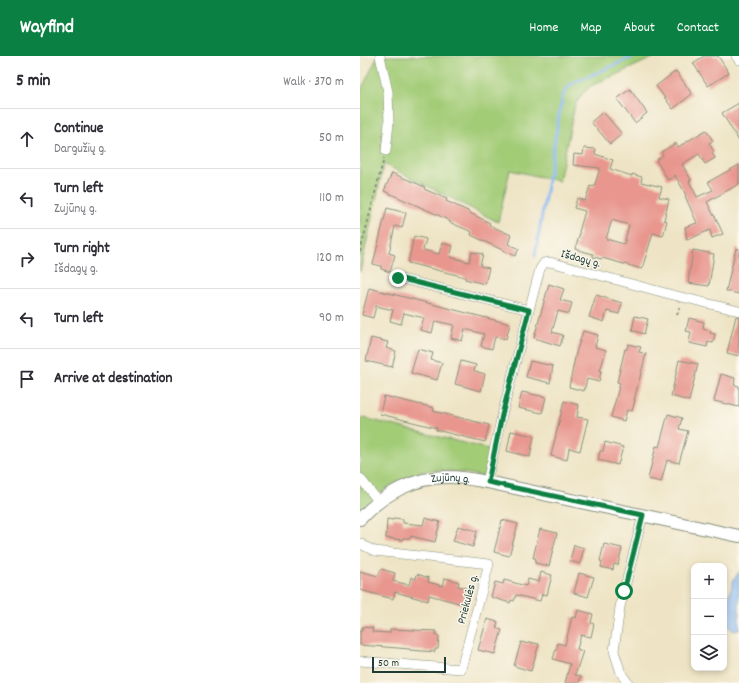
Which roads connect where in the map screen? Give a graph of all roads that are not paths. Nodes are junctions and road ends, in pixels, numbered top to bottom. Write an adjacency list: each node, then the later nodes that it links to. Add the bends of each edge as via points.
1 (380, 56): 4 (street, via 388,92 389,123)
2 (736, 56): 3 (street)
3 (739, 60)
4 (386, 151)
5 (398, 278): 6 (street)
6 (529, 310): 7 (street, Išdagų g., via 540,269 544,263 550,262); 9 (street, Išdagų g.)
7 (739, 311)
8 (360, 478): 10 (street)
9 (488, 482): 10 (main road, Zujūnų g., via 451,477 432,478 397,490); 11 (main road, Zujūnų g.)
10 (379, 502): 12 (main road, Zujūnų g.)
11 (643, 515): 13 (main road, Zujūnų g.); 16 (street, via 620,607 614,651 621,673)
12 (360, 519)
13 (739, 536)
14 (360, 543): 15 (street, Priekulės g., via 375,551 489,564 461,669)
15 (360, 661)
16 (628, 683)

